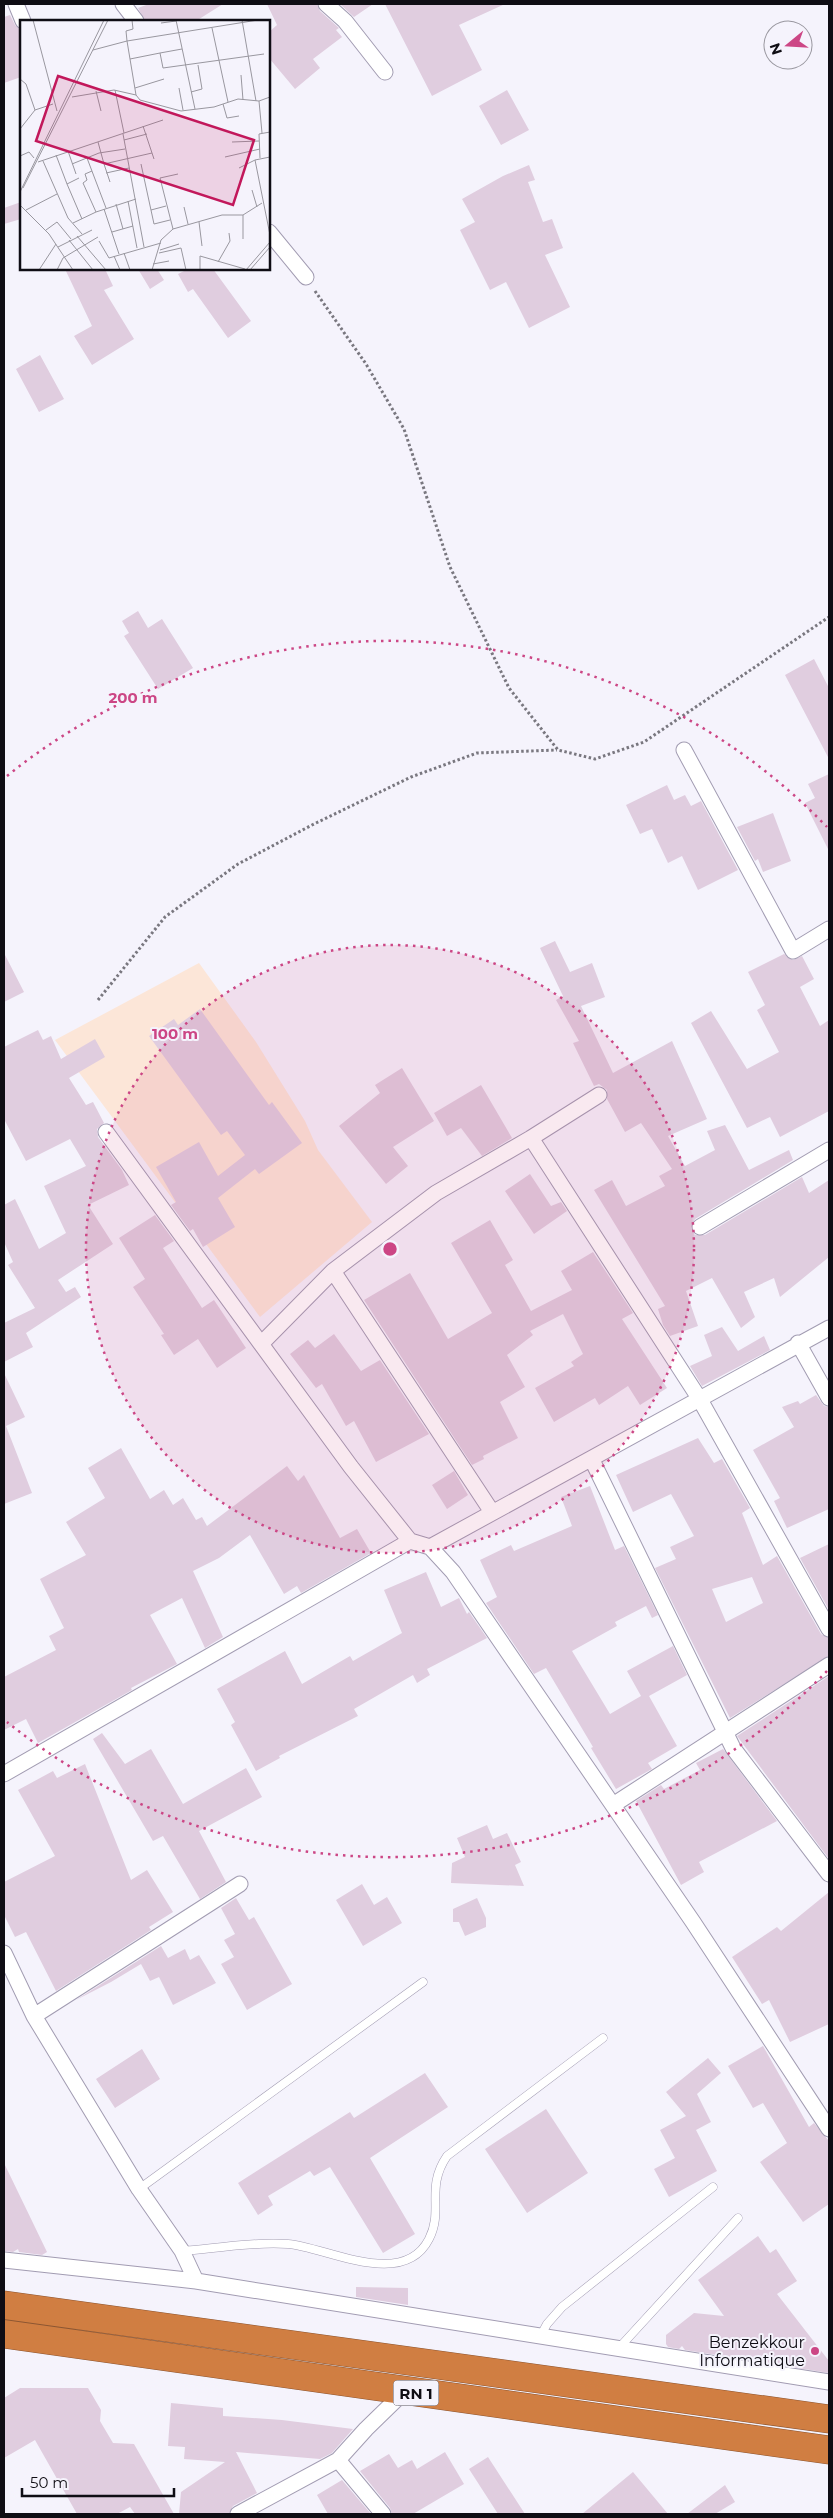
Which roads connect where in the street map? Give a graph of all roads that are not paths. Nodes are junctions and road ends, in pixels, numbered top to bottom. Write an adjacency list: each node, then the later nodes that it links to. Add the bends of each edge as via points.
1 (16, 4): 4 (street)
2 (123, 4): 5 (street)
3 (326, 4): 6 (street, via 345,21)
4 (23, 20)
5 (135, 20)
6 (385, 72)
7 (270, 233): 8 (street)
8 (306, 277)
9 (684, 750): 10 (street, via 794,951)
10 (829, 929)
11 (599, 1094): 13 (street)
12 (106, 1132): 18 (street)
13 (531, 1138): 16 (street, via 436,1193); 20 (street)
14 (829, 1150): 15 (street)
15 (700, 1227)
16 (333, 1271): 18 (street); 23 (street)
17 (829, 1328): 19 (street)
18 (261, 1344): 24 (street)
19 (798, 1344): 20 (street); 21 (street)
20 (699, 1398): 22 (street); 26 (street)
21 (829, 1398)
22 (592, 1460): 23 (street); 28 (street)
23 (492, 1512): 25 (street)
24 (410, 1541): 25 (street); 29 (street)
25 (430, 1547): 30 (street, via 464,1587)
26 (829, 1629)
27 (829, 1665): 28 (street)
28 (725, 1732): 30 (street); 31 (street, via 733,1748)
29 (4, 1774)
30 (613, 1805): 37 (street)
31 (829, 1873)
32 (240, 1884): 35 (street)
33 (4, 1953): 35 (street)
34 (423, 1982): 39 (lane)
35 (34, 2016): 39 (street)
36 (603, 2038): 41 (lane, via 447,2156 434,2185 435,2216 429,2239 419,2252 403,2260 370,2264 291,2244)
37 (828, 2123)
38 (713, 2187): 46 (lane, via 562,2307)
39 (139, 2189): 41 (street)
40 (738, 2218): 47 (lane)
41 (182, 2251): 43 (street)
42 (4, 2260): 43 (street)
43 (196, 2281): 46 (street)
44 (4, 2305): 50 (highway, RN 1)
45 (4, 2334): 49 (highway, RN 1)
46 (540, 2337): 47 (street)
47 (618, 2349): 48 (street)
48 (829, 2382)
49 (404, 2392): 51 (highway, RN 1); 52 (street)
50 (829, 2419)
51 (829, 2450)
52 (338, 2460): 53 (street); 54 (street)
53 (238, 2514)
54 (383, 2514)

